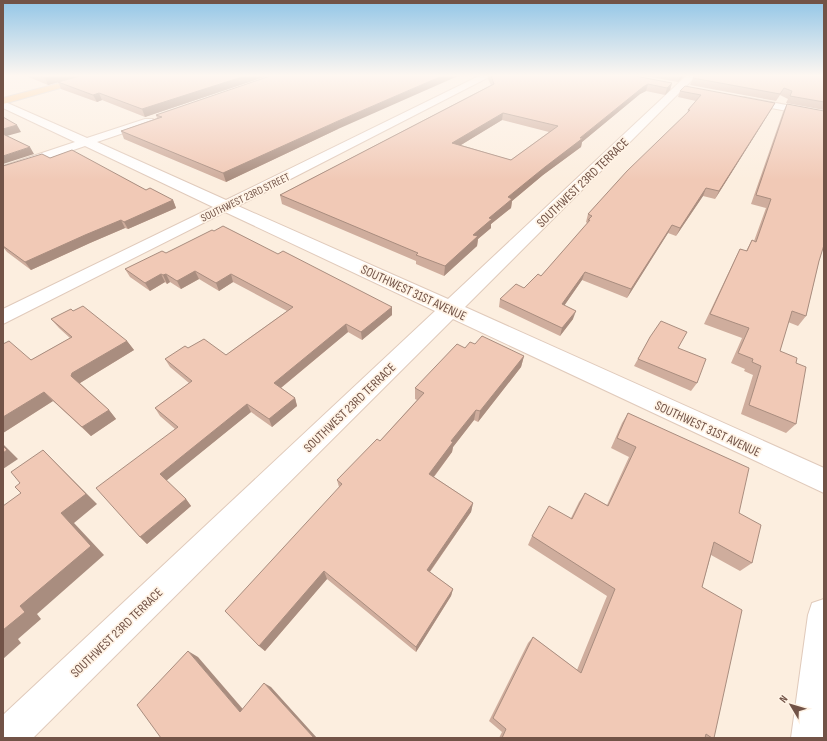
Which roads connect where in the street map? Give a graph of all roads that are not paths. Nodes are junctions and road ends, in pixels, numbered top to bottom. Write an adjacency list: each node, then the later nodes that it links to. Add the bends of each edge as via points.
1 (17, 111): 7 (street, SOUTHWEST 31ST AVENUE)
2 (418, 111): 9 (street, SOUTHWEST 23RD STREET)
3 (656, 111): 10 (street, SOUTHWEST 23RD TERRACE)
4 (801, 111): 5 (street)
5 (824, 115)
6 (163, 116): 7 (street)
7 (86, 142): 8 (street); 9 (street, SOUTHWEST 31ST AVENUE)
8 (3, 170)
9 (226, 206): 10 (street, SOUTHWEST 31ST AVENUE); 11 (street, SOUTHWEST 23RD STREET)
10 (450, 309): 12 (street, SOUTHWEST 31ST AVENUE); 14 (street, SOUTHWEST 23RD TERRACE)
11 (3, 317)
12 (824, 481)
13 (824, 615): 15 (street)
14 (6, 738)
15 (810, 738)

